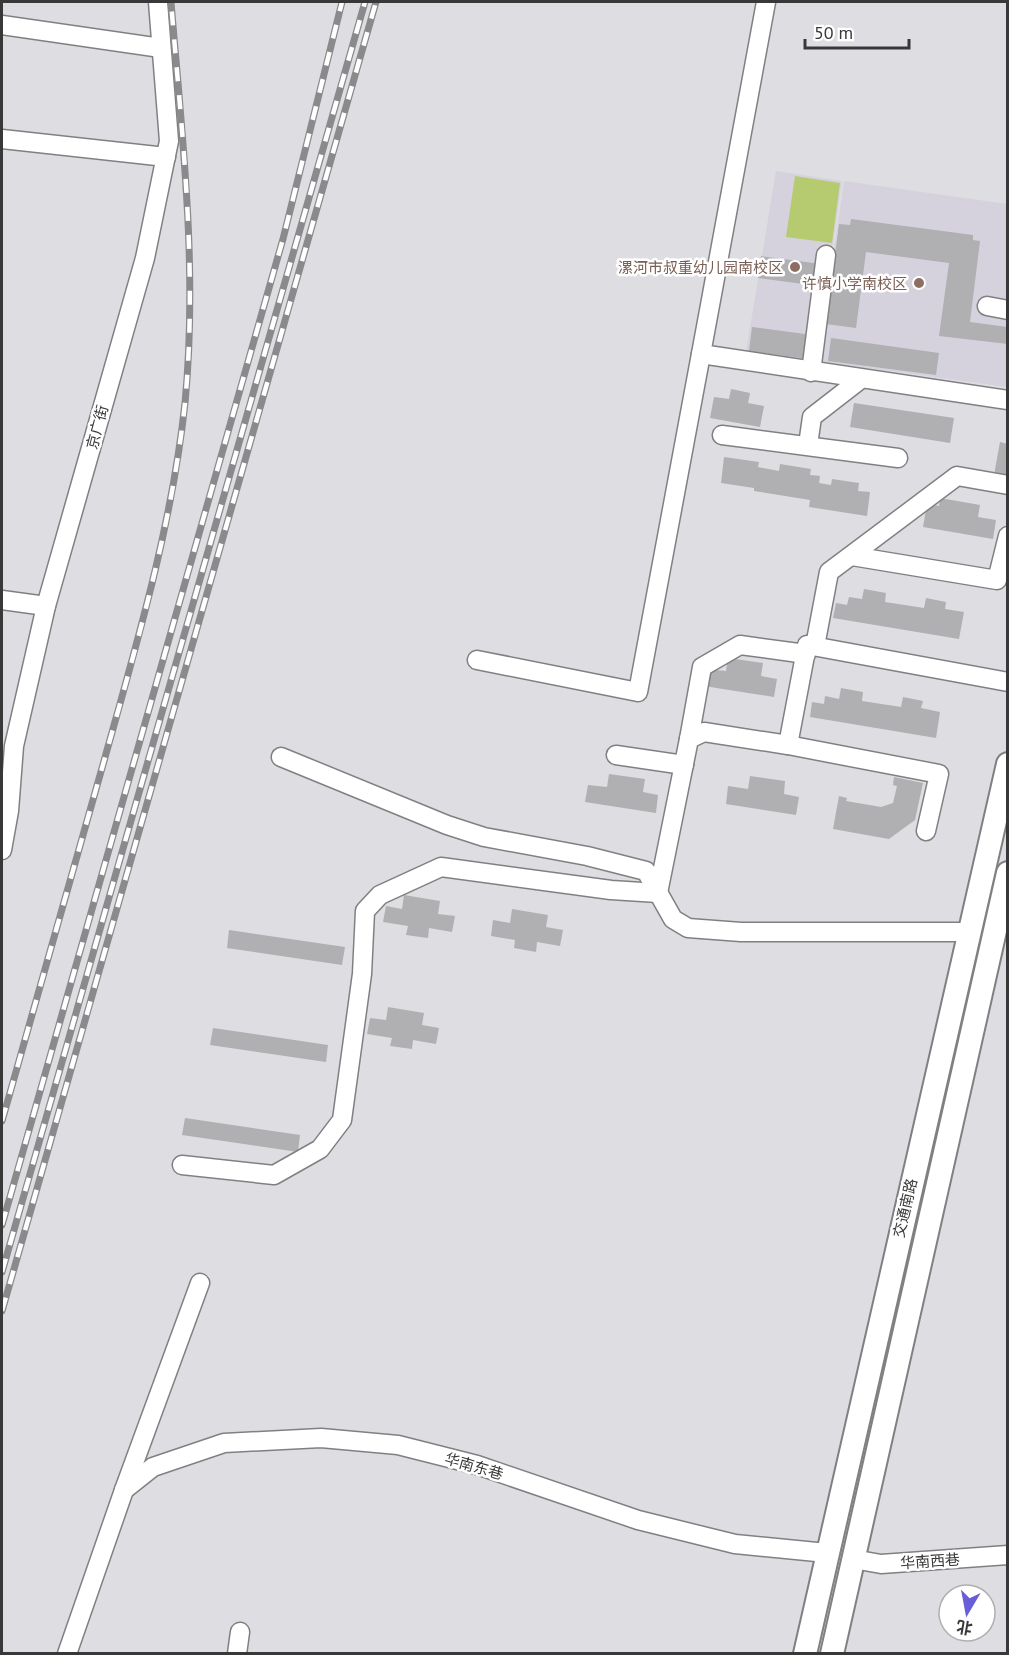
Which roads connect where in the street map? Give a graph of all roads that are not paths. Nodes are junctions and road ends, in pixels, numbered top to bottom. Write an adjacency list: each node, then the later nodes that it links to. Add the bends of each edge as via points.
1 (158, 2): 4 (street, 京广街)
2 (766, 2): 10 (street)
3 (2, 25): 4 (street)
4 (161, 48): 6 (street, 京广街, via 169,141)
5 (2, 138): 6 (street)
6 (166, 157): 21 (street, 京广街, via 142,269)
7 (826, 255): 11 (street)
8 (987, 306): 9 (street)
9 (1008, 310)
10 (701, 354): 11 (street); 23 (street, via 638,692)
11 (811, 372): 12 (street)
12 (861, 379): 13 (street); 15 (street, via 812,417)
13 (1008, 400)
14 (722, 435): 15 (street)
15 (808, 445): 16 (street)
16 (898, 458)
17 (1008, 485): 19 (street, via 957,476)
18 (1008, 536): 19 (street, via 997,580)
19 (852, 556): 22 (street, via 829,572)
20 (2, 600): 21 (street)
21 (46, 606): 32 (street, 京广街, via 14,746)
22 (811, 650): 24 (street); 25 (street, via 740,645 702,667); 26 (street)
23 (477, 660)
24 (1008, 682)
25 (689, 739): 26 (street, via 704,732); 30 (street)
26 (788, 746): 31 (street, via 939,774)
27 (616, 755): 30 (street)
28 (281, 757): 34 (street, via 484,837 646,871)
29 (1008, 764): 36 (main road, 交通南路)
30 (684, 765): 34 (street)
31 (926, 831)
32 (2, 850)
33 (1008, 873): 35 (main road, 交通南路)
34 (658, 893): 36 (street, via 673,919 688,928 741,932); 37 (street, via 441,867 380,895 365,911 362,974 342,1120 320,1149 274,1175)
35 (1001, 929): 36 (main road); 42 (main road, 交通南路)
36 (967, 932): 40 (main road, 交通南路)
37 (182, 1165)
38 (200, 1283): 39 (street)
39 (124, 1490): 40 (street, 华南东巷, via 153,1467 224,1443 321,1438 398,1445 477,1465 638,1520 735,1544); 44 (street)
40 (827, 1553): 42 (main road); 46 (main road, 交通南路)
41 (1008, 1555): 42 (street, 华南西巷, via 881,1564)
42 (854, 1559): 47 (main road, 交通南路)
43 (240, 1632): 45 (street)
44 (68, 1653)
45 (237, 1653)
46 (805, 1653)
47 (832, 1653)

